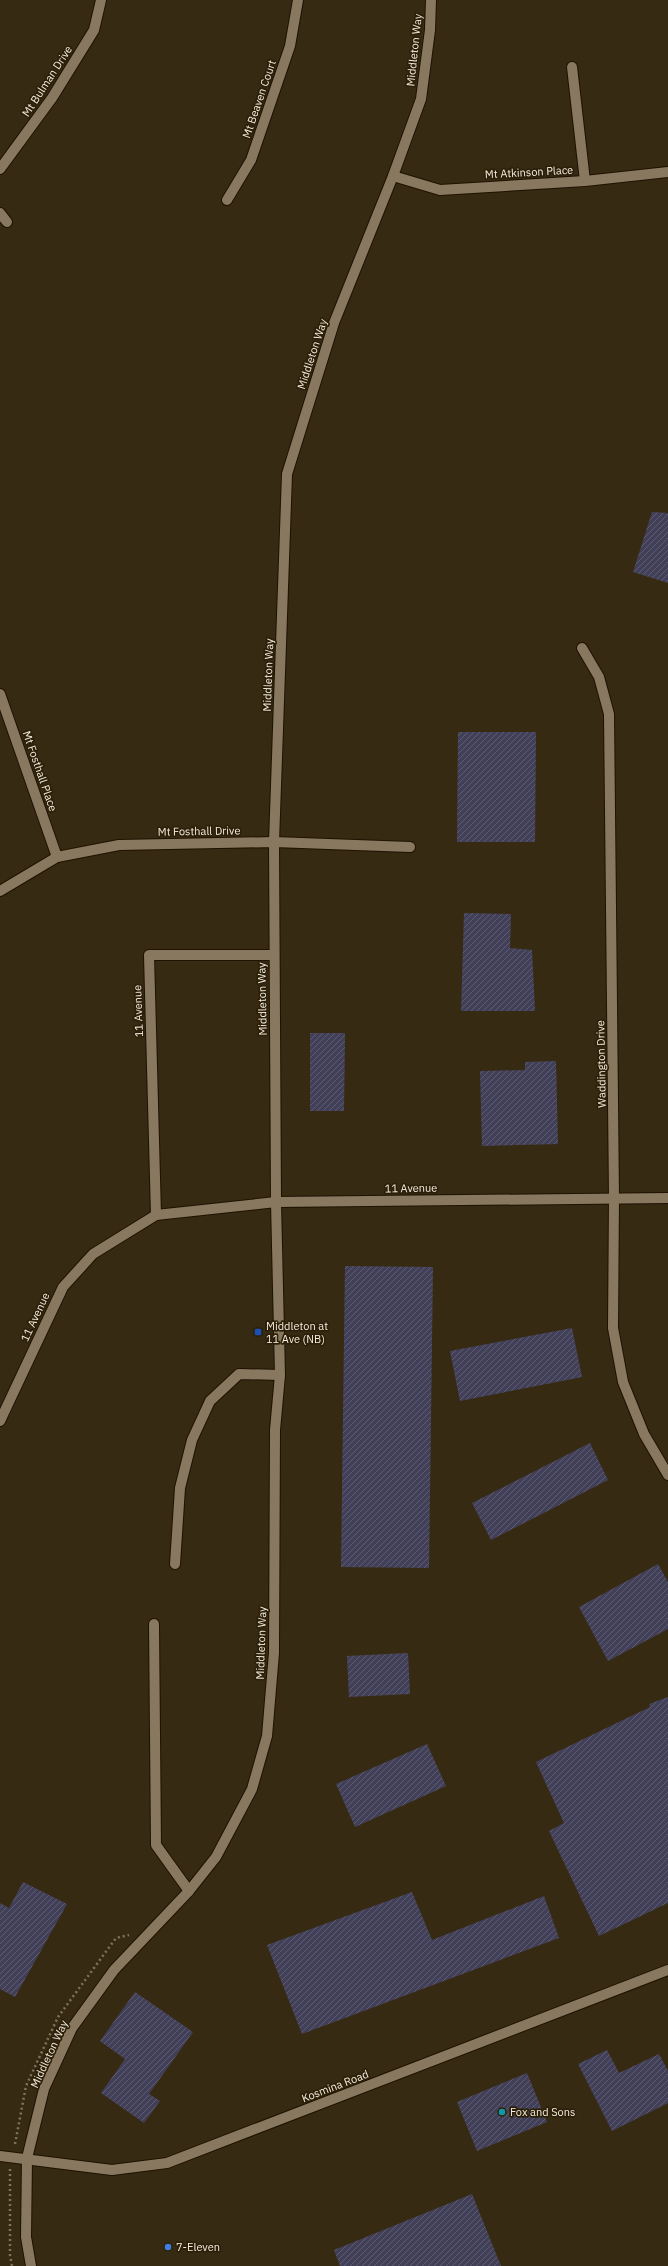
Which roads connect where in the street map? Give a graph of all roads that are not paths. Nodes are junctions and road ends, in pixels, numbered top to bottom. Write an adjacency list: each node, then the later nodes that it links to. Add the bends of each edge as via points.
1 (101, 0): 5 (street, Mt Bulman Drive, via 94,30 52,98)
2 (298, 0): 9 (street, Mt Beaven Court, via 290,46 251,160)
3 (431, 0): 7 (street, Middleton Way, via 430,30 421,98)
4 (572, 67): 8 (street)
5 (0, 169)
6 (668, 172): 8 (street, Mt Atkinson Place)
7 (393, 176): 8 (street, Mt Atkinson Place, via 440,190); 14 (street, Middleton Way, via 334,323 287,474)
8 (585, 181)
9 (227, 200)
10 (0, 213): 11 (street)
11 (7, 222)
12 (582, 648): 19 (street, Waddington Drive, via 599,676 609,714)
13 (0, 694): 16 (street, Mt Fosthall Place)
14 (274, 842): 15 (street, Mt Fosthall Drive); 16 (street, Mt Fosthall Drive, via 120,845); 18 (street, Middleton Way)
15 (410, 847)
16 (56, 856): 17 (street, Mt Fosthall Drive)
17 (0, 891)
18 (274, 955): 21 (street, Middleton Way); 22 (street, 11 Avenue, via 149,955)
19 (614, 1198): 20 (street, 11 Avenue); 21 (street, 11 Avenue); 25 (street, Waddington Drive, via 613,1328 622,1374 644,1434)
20 (668, 1198)
21 (276, 1202): 22 (street, 11 Avenue); 23 (street, Middleton Way)
22 (156, 1215): 24 (street, 11 Avenue, via 93,1254 63,1287)
23 (280, 1375): 26 (street, via 239,1374 210,1401 192,1440 180,1488); 28 (street, Middleton Way, via 275,1430 274,1652 267,1736 252,1789 216,1857)
24 (0, 1421)
25 (668, 1475)
26 (175, 1564)
27 (154, 1624): 28 (street, via 156,1845)
28 (189, 1891): 31 (street, Middleton Way, via 114,1970 72,2028 44,2089)
29 (668, 1970): 31 (street, Kosmina Road, via 168,2163 112,2170)
30 (0, 2156): 31 (street, Kosmina Road)
31 (27, 2158): 32 (street, Middleton Way, via 26,2237)
32 (31, 2266)

